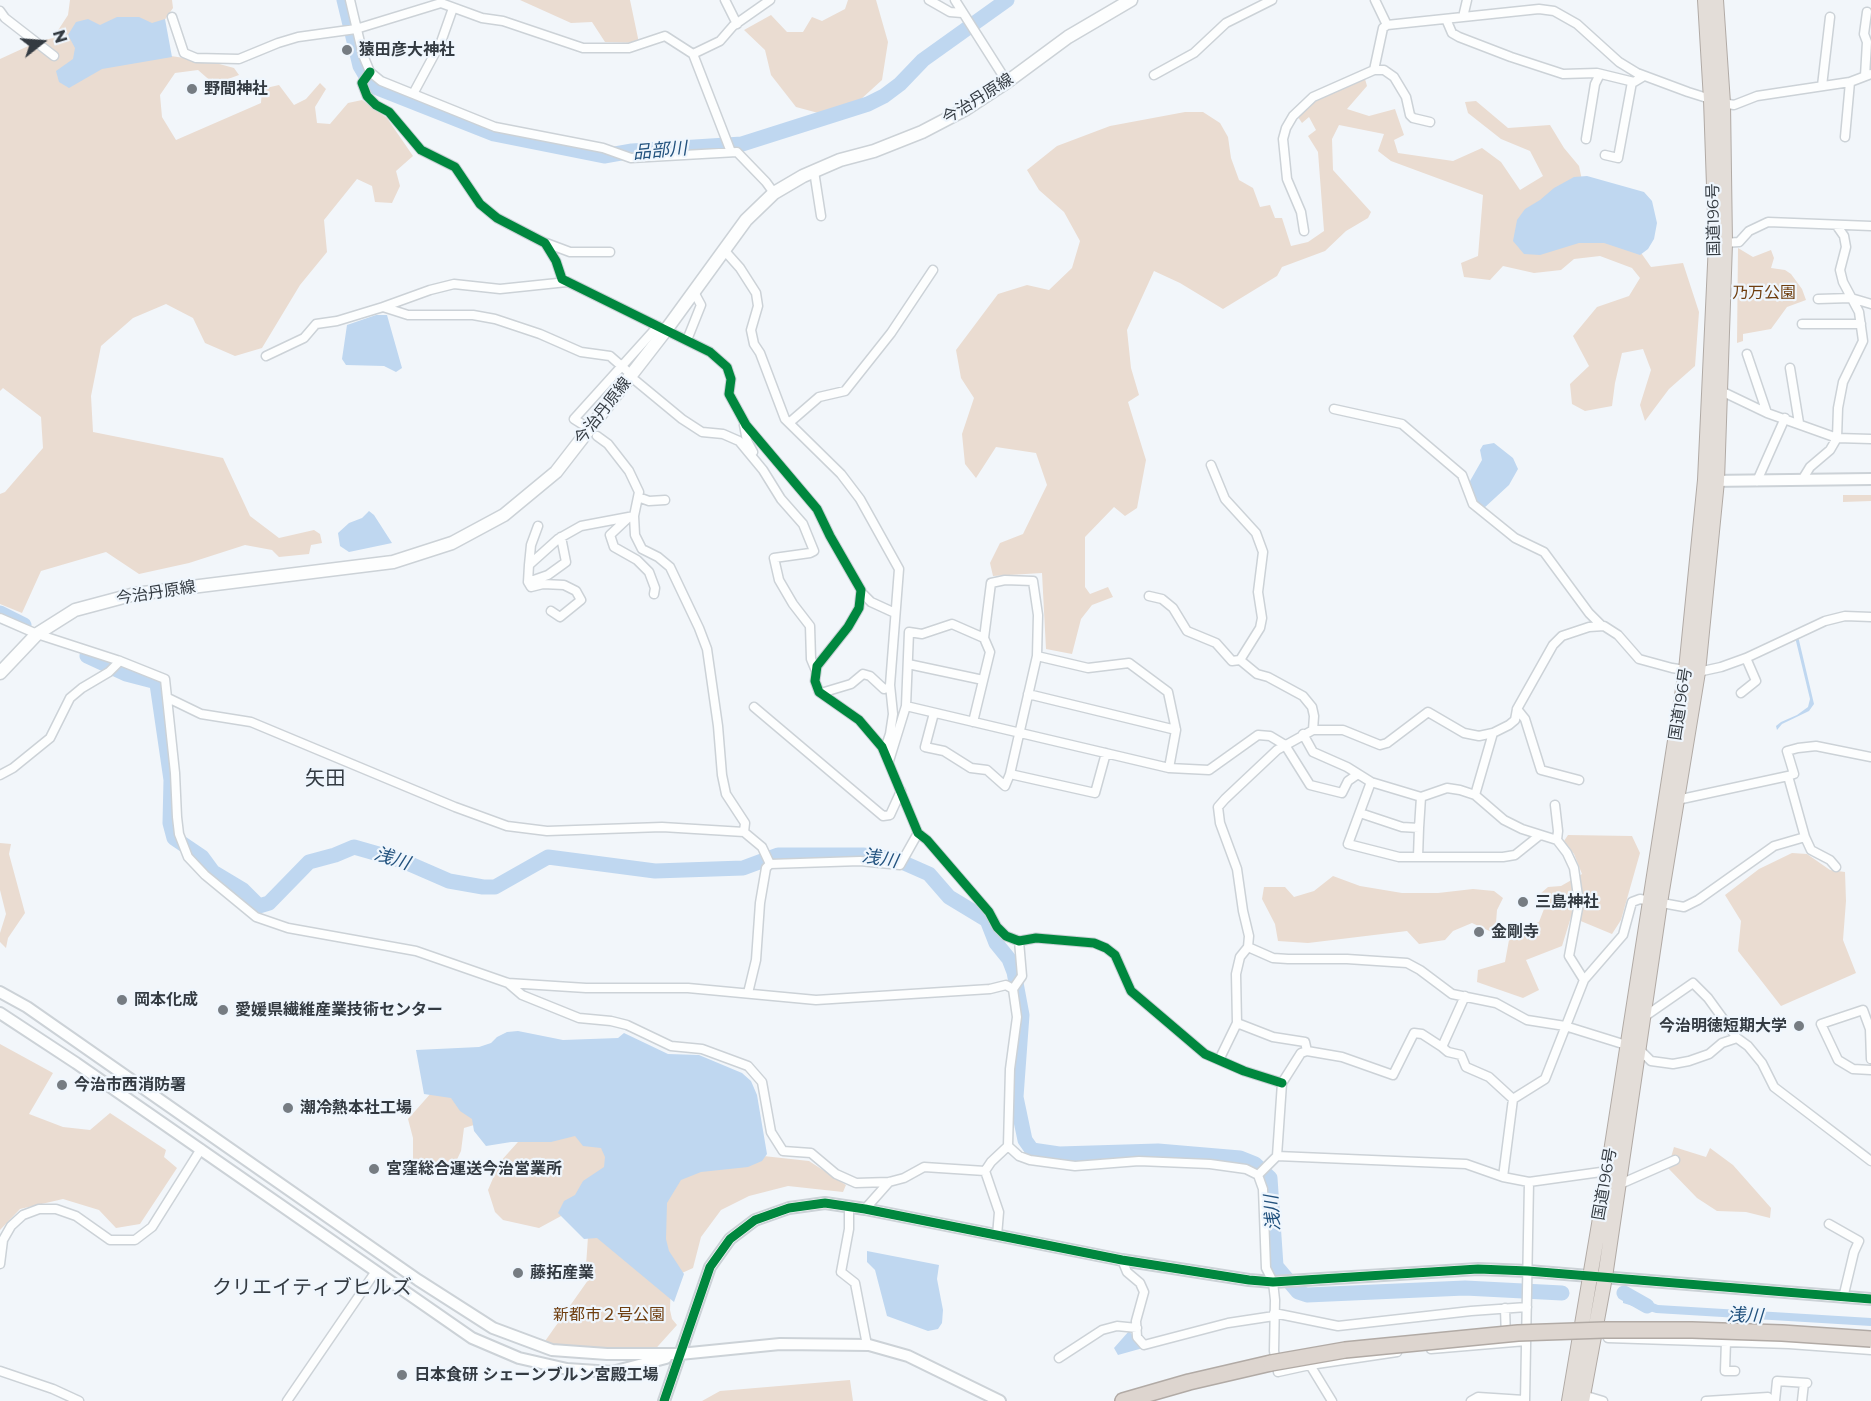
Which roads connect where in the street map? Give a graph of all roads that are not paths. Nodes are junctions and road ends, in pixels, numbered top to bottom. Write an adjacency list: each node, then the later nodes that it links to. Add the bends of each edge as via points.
1 (350, 0): 23 (street)
2 (725, 0): 21 (street)
3 (770, 0): 21 (street)
4 (928, 0): 16 (street, via 950,12)
5 (955, 0): 16 (street)
6 (1131, 0): 32 (main road, 今治丹原線, via 1068,38)
7 (1272, 0): 29 (street, via 1226,23 1194,53)
8 (1375, 0): 22 (street)
9 (1467, 0): 18 (street)
10 (1705, 0): 37 (highway, 国道196号)
11 (1716, 0): 37 (highway, 国道196号)
12 (440, 1): 13 (street); 23 (street)
13 (453, 8): 24 (street, via 583,48 629,48 665,36); 36 (street, via 441,42)
14 (0, 11): 25 (street)
15 (1867, 12): 30 (street, via 1864,34)
16 (962, 13): 32 (street)
17 (172, 17): 23 (street, via 184,53 196,58 240,59 298,37)
18 (1463, 17): 20 (street); 31 (street, via 1554,11 1577,24 1619,62)
19 (1830, 17): 35 (street)
20 (1446, 19): 22 (street); 28 (street, via 1452,33 1511,57 1563,74)
21 (737, 24): 24 (street, via 720,41)
22 (1387, 25): 26 (street, via 1383,27)
23 (356, 29): 27 (street)
24 (693, 54): 41 (street)
25 (54, 56)
26 (1374, 70): 38 (street, via 1384,70 1394,77 1407,97 1413,118); 48 (street, via 1313,97 1286,128 1283,140 1287,178)
27 (370, 72): 36 (street, via 381,81); 49 (street, via 362,83 368,96 389,112 421,150 455,167 480,204 497,218)
28 (1600, 74): 33 (street); 40 (street)
29 (1154, 75)
30 (1868, 75): 34 (street)
31 (1644, 76): 33 (street); 37 (street)
32 (1007, 82): 43 (main road, 今治丹原線, via 922,132)
33 (1632, 82): 42 (street, via 1618,158)
34 (1850, 82): 35 (street); 39 (street)
35 (1822, 86): 37 (street, via 1757,96 1734,105)
36 (413, 94): 41 (street, via 495,128 603,148 631,158)
37 (1717, 101): 50 (highway, 国道196号)
38 (1430, 122)
39 (1845, 137)
40 (1586, 139)
41 (731, 152): 44 (street, via 737,152)
42 (1605, 155)
43 (814, 171): 44 (main road, 今治丹原線); 45 (street)
44 (774, 193): 51 (main road, 今治丹原線, via 746,220)
45 (821, 216)
46 (1837, 226): 47 (street); 50 (street, via 1768,222 1749,231 1739,242); 56 (street, via 1846,247 1840,270)
47 (1871, 226)
48 (1304, 231)
49 (545, 243): 52 (street, via 570,252); 54 (street, via 562,279)
50 (1721, 243): 69 (highway, 国道196号)
51 (724, 250): 55 (main road, 今治丹原線); 74 (street, via 756,293 758,306 751,330 754,344)
52 (610, 252)
53 (933, 270): 74 (street, via 891,333 845,391 819,397)
54 (568, 282): 59 (street, via 500,289 454,284); 62 (street)
55 (694, 292): 62 (main road, 今治丹原線); 63 (street, via 701,305)
56 (1851, 298): 57 (street); 58 (street); 61 (street)
57 (1818, 299)
58 (1871, 304)
59 (382, 307): 65 (street, via 316,324 304,338); 66 (street, via 408,315 473,315 495,320 581,352 610,356)
60 (1802, 324): 61 (street)
61 (1861, 324): 78 (street, via 1863,341 1843,381)
62 (662, 328): 63 (street); 66 (street); 101 (main road, 今治丹原線, via 556,472 504,515 452,543 393,562 135,594 75,610)
63 (687, 340): 73 (street, via 727,367 732,380 729,394)
64 (1747, 354): 71 (street)
65 (266, 356)
66 (623, 368): 76 (street, via 574,419)
67 (1790, 368): 75 (street)
68 (636, 381): 81 (street, via 702,432 723,434 739,441)
69 (1716, 389): 71 (street); 84 (highway, 国道196号)
70 (1334, 408): 100 (street, via 1402,424 1462,475 1473,504 1515,538 1544,552)
71 (1767, 413): 72 (street)
72 (1785, 418): 75 (street); 85 (street)
73 (744, 421): 81 (street, via 747,441); 93 (street, via 817,509)
74 (789, 423): 97 (street, via 841,474 880,532 899,569)
75 (1799, 423): 78 (street)
76 (582, 424)
77 (597, 436): 86 (street, via 629,471)
78 (1837, 438): 79 (street); 83 (street)
79 (1871, 439)
80 (1211, 465): 105 (street, via 1225,499 1256,533 1263,552 1258,592 1260,628)
81 (763, 470): 109 (street, via 803,524 814,551 774,558 779,580 810,626 811,659)
82 (1871, 479): 83 (street)
83 (1802, 480): 85 (street)
84 (1711, 481): 85 (street); 108 (highway, 国道196号)
85 (1757, 481)
86 (638, 497): 87 (street); 88 (street)
87 (665, 500)
88 (632, 517): 90 (street, via 581,526); 94 (street, via 610,535 614,547 649,572); 146 (street, via 642,549 670,567 699,628 706,649 726,794 745,823)
89 (537, 526): 91 (street)
90 (561, 537): 91 (street); 92 (street, via 566,561 548,575)
91 (529, 565): 92 (street)
92 (528, 582): 96 (street, via 531,587 564,585 576,591 581,600 560,618)
93 (861, 592): 97 (street, via 870,602); 109 (street, via 859,608 817,666)
94 (654, 594)
95 (1149, 596): 105 (street, via 1162,599 1173,608 1187,631 1216,643 1232,661)
96 (551, 611)
97 (895, 613): 112 (street)
98 (1871, 617): 104 (street, via 1845,616 1825,621)
99 (0, 618): 101 (street)
100 (1602, 626): 108 (street, via 1618,635 1639,659); 119 (street, via 1562,636)
101 (37, 634): 106 (street); 110 (main road, 今治丹原線)
102 (984, 638): 103 (street, via 991,583 1033,581 1038,615); 107 (street, via 952,624 922,634 909,632); 111 (street, via 990,652)
103 (1037, 656): 115 (street); 122 (street, via 1088,668 1129,663 1168,692)
104 (1746, 658): 108 (street); 114 (street, via 1756,681)
105 (1240, 660): 123 (street, via 1257,674 1303,696 1312,707)
106 (120, 661): 116 (street, via 165,679); 135 (street, via 70,698 50,738)
107 (908, 664): 111 (street); 117 (street)
108 (1692, 671): 142 (highway, 国道196号); 154 (highway, 国道196号)
109 (817, 672): 113 (street, via 815,681)
110 (0, 673)
111 (983, 680): 121 (street)
112 (890, 687): 113 (street, via 884,689 863,674 851,684); 128 (street, via 893,714)
113 (821, 693): 128 (street, via 860,720)
114 (1741, 693)
115 (1028, 694): 122 (street); 124 (street)
116 (168, 698): 146 (street, via 201,714 251,722 507,826 547,831 662,827); 158 (street, via 179,834 188,857 205,875 256,917 288,928 416,951)
117 (906, 706): 120 (street); 131 (street)
118 (754, 707): 139 (street, via 883,816 890,815)
119 (1517, 709): 125 (street, via 1515,720); 137 (street, via 1525,719 1541,770)
120 (934, 712): 121 (street); 133 (street, via 925,747 944,751 971,768 987,770 1005,786)
121 (973, 722): 124 (street)
122 (1176, 730): 132 (street)
123 (1313, 730): 125 (street, via 1343,730 1380,745 1428,712 1464,733); 126 (street)
124 (1020, 733): 129 (street); 133 (street)
125 (1494, 733): 140 (street)
126 (1302, 734): 127 (street); 134 (street, via 1313,752)
127 (1285, 745): 132 (street, via 1270,736 1258,735 1209,770); 134 (street, via 1310,784 1342,793 1348,781); 156 (street, via 1218,807 1237,869)
128 (884, 752): 131 (street)
129 (1106, 753): 132 (street); 133 (street, via 1095,793)
130 (1871, 757): 136 (street, via 1816,746 1798,748 1787,751 1794,774)
131 (889, 761): 139 (street)
132 (1169, 768)
133 (1010, 774)
134 (1358, 774): 138 (street)
135 (0, 775)
136 (1788, 776): 142 (street); 149 (street)
137 (1579, 780)
138 (1371, 782): 141 (street); 144 (street)
139 (901, 791): 147 (street)
140 (1475, 795): 141 (street, via 1447,788); 148 (street, via 1504,820)
141 (1421, 797): 145 (street)
142 (1677, 800): 154 (highway, 国道196号)
143 (1555, 805): 150 (street)
144 (1360, 813): 145 (street, via 1402,827); 151 (street, via 1348,844 1389,855)
145 (1419, 828): 151 (street)
146 (744, 832): 152 (street, via 762,847)
147 (918, 833): 152 (street, via 900,866 860,861); 155 (street, via 989,912 997,927)
148 (1540, 835): 150 (street); 151 (street, via 1515,855)
149 (1805, 837): 153 (street, via 1811,850); 154 (street, via 1774,846 1684,907)
150 (1557, 840): 157 (street, via 1574,868 1579,903 1569,956)
151 (1418, 857)
152 (770, 864): 161 (street, via 760,903 756,960)
153 (1836, 867)
154 (1655, 902): 157 (street, via 1632,902 1623,935); 164 (highway, 国道196号); 169 (highway, 国道196号)
155 (1019, 941): 159 (street, via 1022,976); 172 (street, via 1036,938 1094,943 1106,948 1115,955 1131,992 1205,1054)
156 (1248, 947): 162 (street, via 1281,958 1407,963 1452,994); 165 (street, via 1240,957 1236,974)
157 (1584, 980): 166 (street)
158 (508, 983): 161 (street); 185 (street, via 522,994 579,1018 619,1023 671,1046 702,1049 748,1066 762,1082 771,1131 783,1151 811,1153 836,1174 856,1183)
159 (1013, 989): 161 (street, via 1006,985 816,1000); 176 (street, via 1017,1017 1010,1069)
160 (0, 992): 212 (street, via 418,1280 494,1328 552,1350)
161 (748, 993)
162 (1465, 996): 166 (street, via 1496,1003 1527,1020); 168 (street)
163 (0, 1013): 177 (street)
164 (1644, 1017): 167 (street, via 1693,983); 169 (highway, 国道196号)
165 (1237, 1023): 170 (street, via 1273,1037 1305,1042); 172 (street)
166 (1565, 1026): 169 (street); 175 (street, via 1545,1079)
167 (1737, 1038): 169 (street, via 1689,1062 1673,1065 1651,1062); 180 (street, via 1762,1063 1774,1087)
168 (1442, 1047): 170 (street, via 1414,1033 1393,1075 1342,1057); 175 (street, via 1461,1055 1466,1067 1489,1077)
169 (1633, 1048): 182 (highway, 国道196号); 187 (highway, 国道196号)
170 (1307, 1051): 174 (street, via 1301,1053)
171 (1871, 1059): 173 (street, via 1870,1029 1863,1010 1821,1024 1838,1060 1853,1069)
172 (1220, 1060): 174 (street)
173 (1871, 1070)
174 (1282, 1083): 178 (street)
175 (1513, 1099): 184 (street)
176 (1008, 1146): 181 (street); 183 (street, via 1030,1160 1076,1166 1139,1161 1210,1164 1246,1169)
177 (201, 1149): 193 (street, via 152,1227 135,1240 110,1240 76,1216 56,1209 39,1209 23,1215 11,1226 3,1240); 194 (street)
178 (1277, 1156): 183 (street); 184 (street, via 1466,1164)
179 (1675, 1160): 187 (street)
180 (1871, 1161)
181 (985, 1171): 185 (street, via 924,1167); 191 (street, via 999,1212)
182 (1608, 1171): 186 (street); 196 (highway, 国道196号)
183 (1258, 1175): 198 (street, via 1263,1189 1266,1269)
184 (1503, 1177): 186 (street)
185 (890, 1182): 189 (street)
186 (1529, 1182): 195 (street)
187 (1618, 1185): 197 (highway, 国道196号)
188 (849, 1206): 189 (street); 210 (street, via 841,1272 855,1283); 212 (street, via 825,1203 789,1208 755,1220 730,1239 710,1267)
189 (865, 1209): 191 (street)
190 (1829, 1224): 199 (street, via 1859,1241)
191 (997, 1236): 192 (street)
192 (1122, 1260): 198 (street); 204 (street, via 1144,1292)
193 (0, 1264)
194 (376, 1271): 212 (street, via 472,1338 519,1358 567,1369 612,1372); 221 (street)
195 (1528, 1271): 196 (street); 198 (street, via 1478,1269); 201 (street)
196 (1589, 1275): 197 (street); 228 (highway, 国道196号)
197 (1605, 1277): 199 (street); 218 (highway, 国道196号)
198 (1273, 1282): 203 (street)
199 (1843, 1298): 200 (street)
200 (1871, 1299)
201 (1527, 1307): 202 (street); 207 (street)
202 (1505, 1308): 203 (street, via 1338,1326); 209 (street)
203 (1274, 1315): 204 (street, via 1144,1345 1137,1337); 214 (street, via 1278,1372)
204 (1137, 1328): 213 (street, via 1117,1326 1102,1330)
205 (1608, 1338): 208 (street)
206 (1871, 1339): 225 (highway, bridge, via 1692,1330 1529,1332 1344,1350 1189,1382)
207 (1526, 1341): 209 (street); 219 (street)
208 (1726, 1341): 211 (street); 216 (street, via 1725,1371)
209 (1506, 1343): 214 (street, via 1395,1352)
210 (867, 1345): 212 (street, via 780,1344); 217 (street, via 908,1356)
211 (1871, 1350)
212 (680, 1354): 222 (street)
213 (1059, 1358)
214 (1310, 1365): 226 (street)
215 (0, 1371): 220 (street)
216 (1735, 1371)
217 (968, 1386): 223 (street); 224 (street)
218 (1583, 1398): 229 (street)
219 (1525, 1400): 227 (street, via 1478,1397)
220 (79, 1401)
221 (287, 1401)
222 (664, 1401)
223 (990, 1401)
224 (1000, 1401)
225 (1123, 1401)
226 (1332, 1401)
227 (1472, 1401)
228 (1569, 1401)
229 (1603, 1401)
230 (1706, 1401): 231 (street, via 1768,1397)
231 (1774, 1401): 232 (street, via 1777,1381 1805,1383)
232 (1802, 1401)

